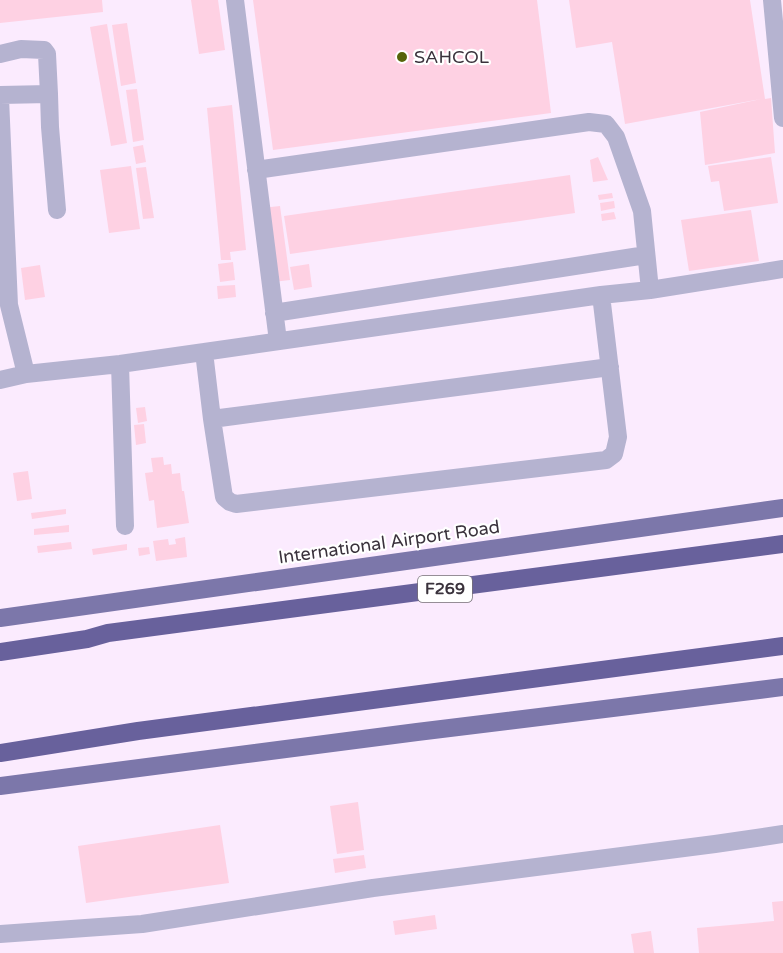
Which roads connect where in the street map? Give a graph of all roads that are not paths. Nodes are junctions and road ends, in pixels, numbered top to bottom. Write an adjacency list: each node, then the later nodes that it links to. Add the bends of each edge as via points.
1 (235, 0): 7 (lane)
2 (772, 0): 6 (lane)
3 (0, 54): 4 (lane, via 44,50)
4 (49, 94): 5 (lane); 8 (lane)
5 (0, 97): 18 (lane, via 9,306)
6 (783, 118)
7 (256, 170): 9 (lane, via 589,122 606,124 616,137 642,211); 13 (lane)
8 (57, 210)
9 (646, 255): 11 (lane); 13 (lane)
10 (783, 269): 11 (lane)
11 (650, 290): 12 (lane)
12 (601, 295): 14 (lane); 17 (lane)
13 (274, 314): 14 (lane)
14 (278, 342): 15 (lane)
15 (204, 352): 16 (lane); 20 (lane)
16 (120, 364): 18 (lane); 22 (lane)
17 (610, 367): 20 (lane); 20 (lane, via 618,437 614,454 606,460 236,504 224,497)
18 (26, 374): 19 (lane)
19 (0, 380)
20 (212, 419)
21 (783, 508): 24 (main road, International Airport Road)
22 (125, 526)
23 (783, 544): 26 (highway, F269, via 108,633)
24 (0, 618)
25 (783, 646): 28 (highway, via 138,731)
26 (0, 652)
27 (783, 687): 29 (main road)
28 (0, 753)
29 (0, 786)
30 (783, 834): 31 (lane, via 373,888 142,924)
31 (0, 934)

